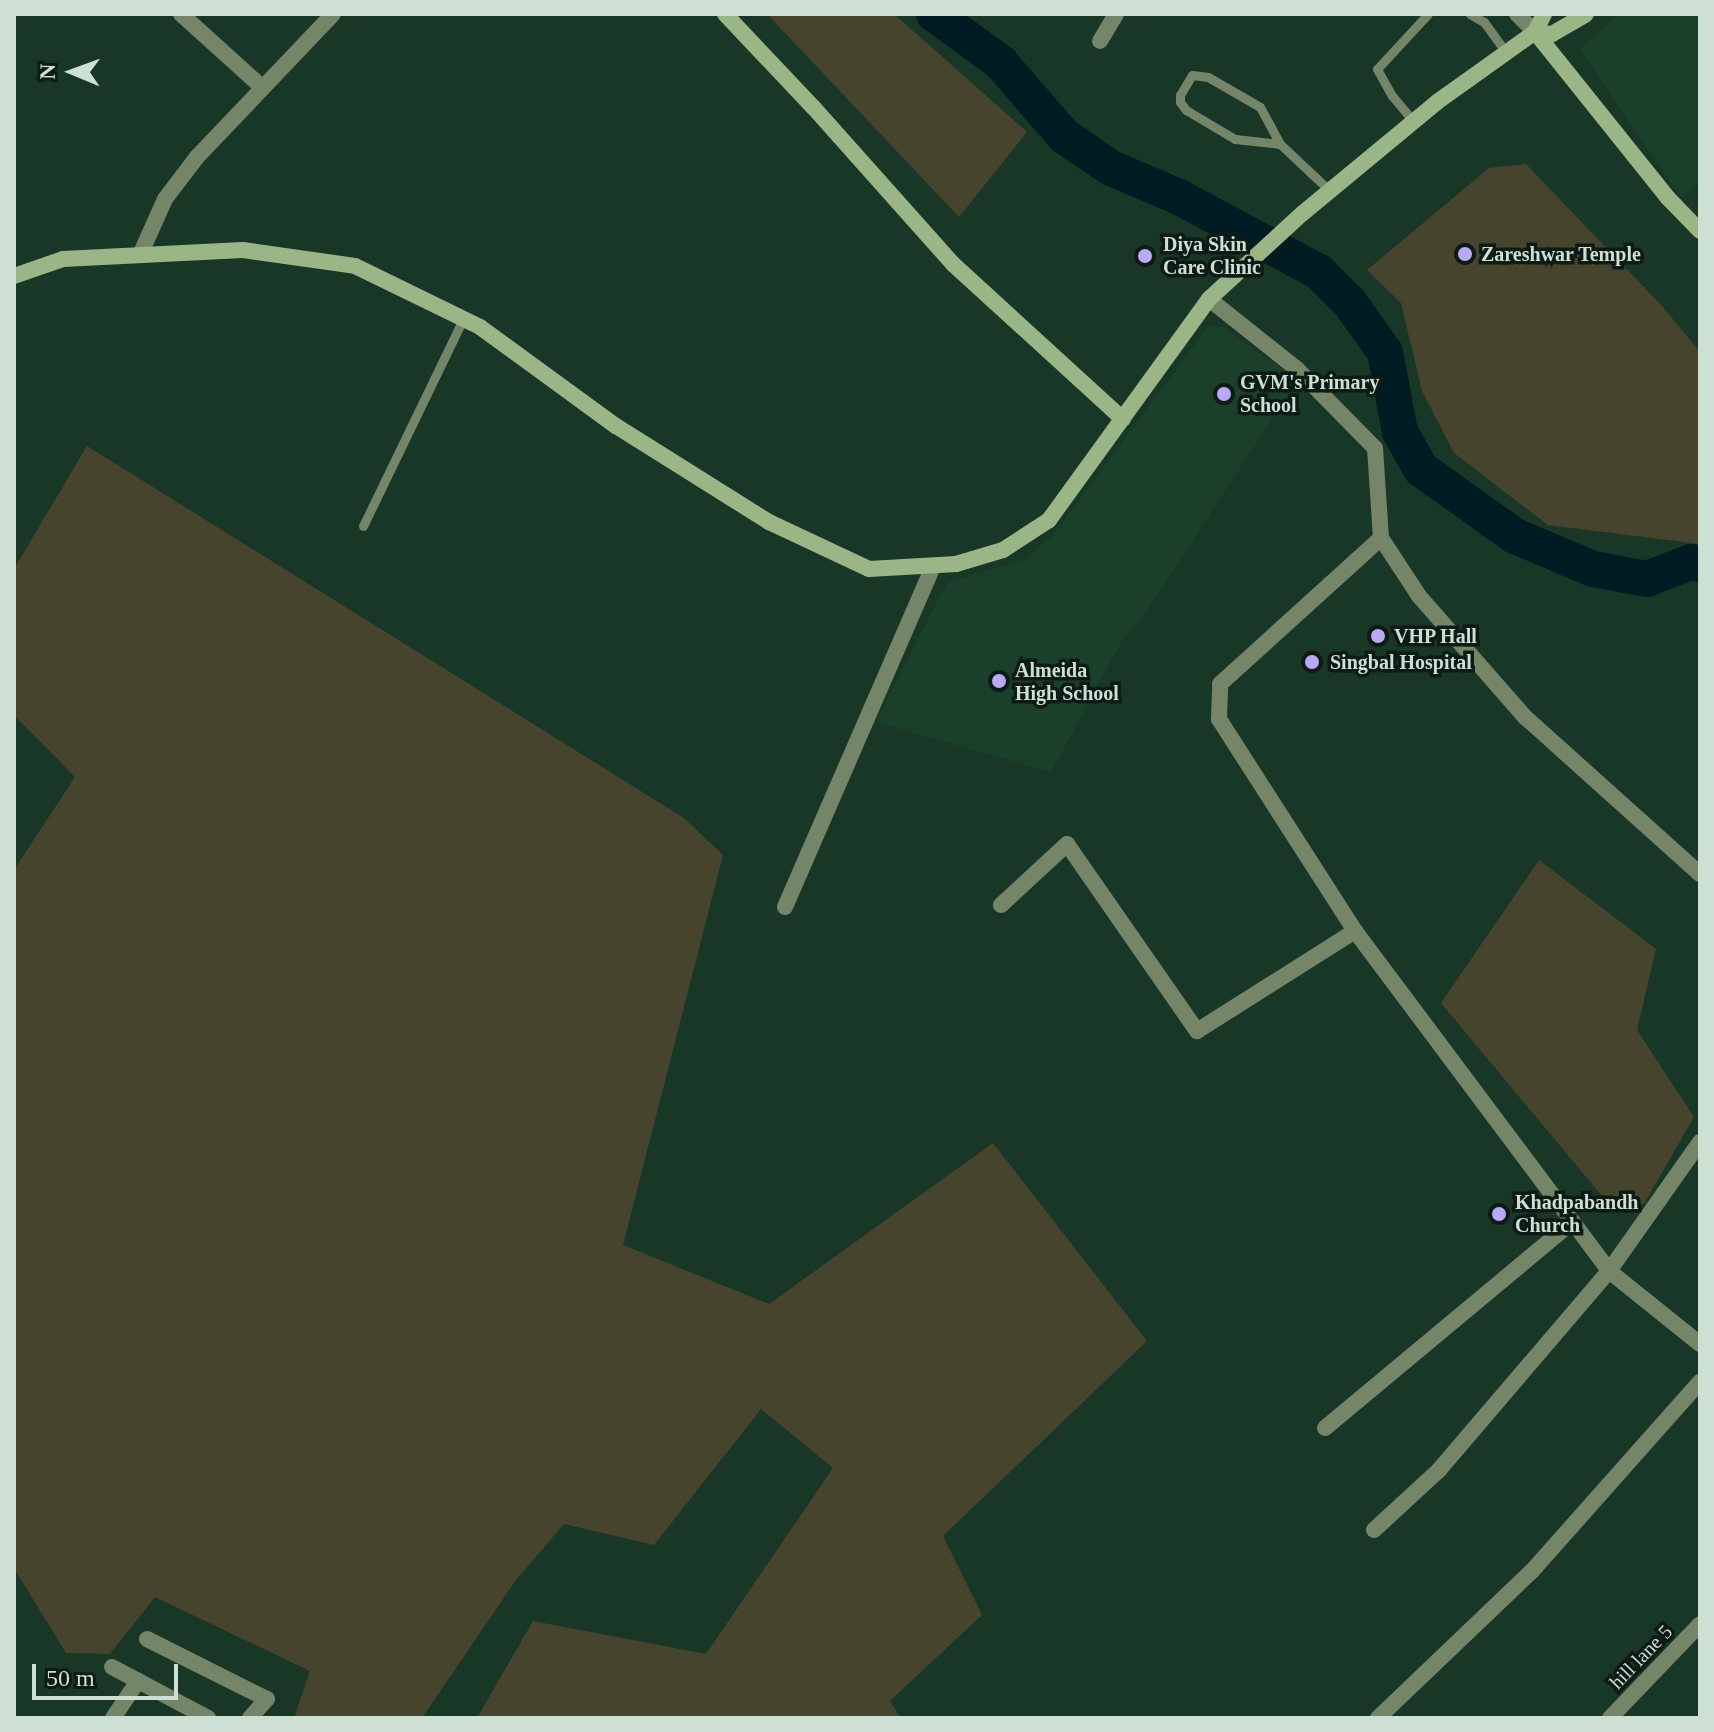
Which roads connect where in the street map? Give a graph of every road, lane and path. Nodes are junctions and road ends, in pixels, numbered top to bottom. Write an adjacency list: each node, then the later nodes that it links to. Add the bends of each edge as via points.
1 (181, 14): 13 (street)
2 (333, 14): 13 (street)
3 (725, 14): 23 (main road, via 953,264)
4 (1116, 14): 11 (street)
5 (1428, 14): 14 (lane, via 1377,69)
6 (1470, 14): 12 (lane, via 1484,22)
7 (1517, 14): 10 (street)
8 (1544, 14): 10 (main road)
9 (1586, 14): 10 (main road, via 1552,34)
10 (1535, 32): 12 (main road); 17 (main road, via 1618,137)
11 (1100, 41)
12 (1505, 51): 14 (main road)
13 (263, 88): 18 (street, via 165,199)
14 (1414, 122): 16 (main road)
15 (1280, 144): 15 (lane, via 1235,139 1186,110 1180,95 1192,75 1208,77 1260,107); 16 (lane)
16 (1330, 191): 21 (main road)
17 (1697, 220)
18 (140, 255): 20 (main road, via 63,259); 22 (main road, via 243,250 355,266)
19 (14, 256): 20 (main road)
20 (19, 273)
21 (1209, 299): 23 (main road); 25 (street, via 1297,369 1375,448)
22 (463, 319): 24 (lane); 26 (main road, via 616,426 769,522 869,569)
23 (1123, 419): 26 (main road, via 1049,520 1003,550)
24 (363, 526)
25 (1381, 538): 27 (street, via 1419,596 1525,717); 30 (street, via 1220,684 1219,719)
26 (933, 566): 29 (street)
27 (1700, 874)
28 (1001, 905): 30 (street, via 1067,844 1197,1031)
29 (785, 907)
30 (1355, 931): 32 (street)
31 (1700, 1142): 33 (street)
32 (1572, 1222): 33 (street); 36 (street)
33 (1609, 1271): 34 (street); 37 (street, via 1439,1470)
34 (1700, 1344)
35 (1700, 1382): 45 (street, via 1532,1571)
36 (1325, 1428)
37 (1374, 1530)
38 (1700, 1624): 46 (street, hill lane 5)
39 (147, 1639): 44 (street, via 267,1699)
40 (112, 1667): 41 (street)
41 (138, 1681): 42 (street); 43 (street)
42 (113, 1718)
43 (208, 1718)
44 (250, 1718)
45 (1378, 1718)
46 (1610, 1718)

